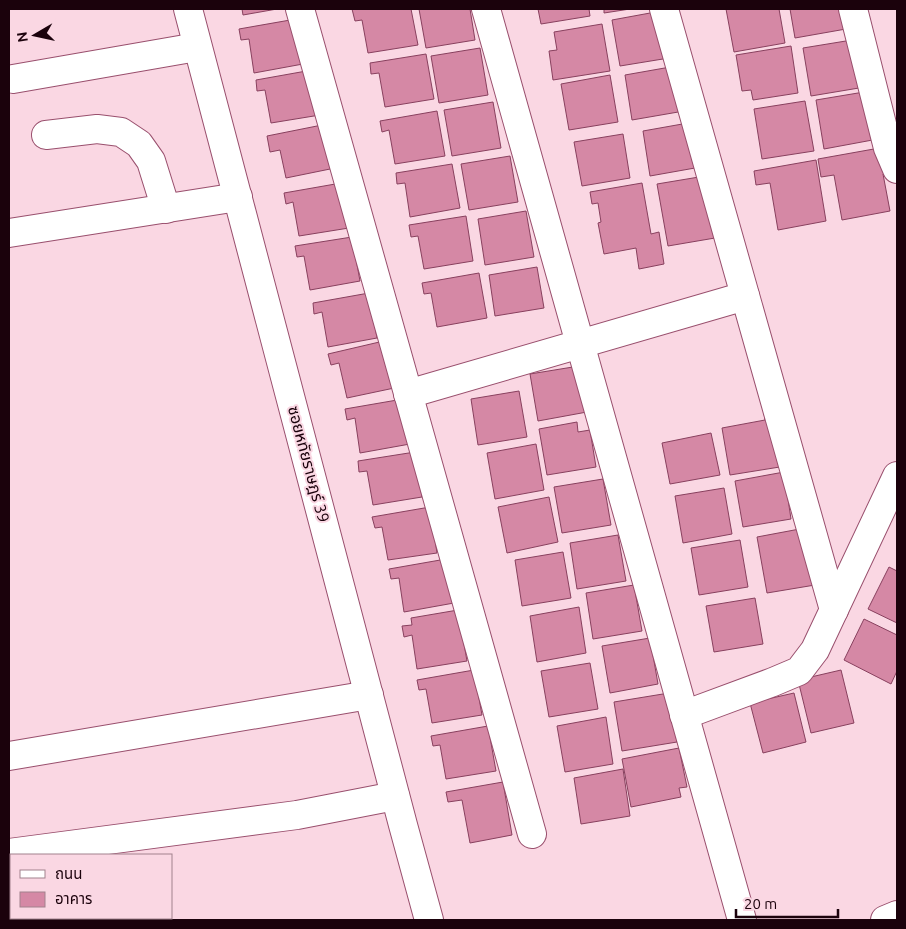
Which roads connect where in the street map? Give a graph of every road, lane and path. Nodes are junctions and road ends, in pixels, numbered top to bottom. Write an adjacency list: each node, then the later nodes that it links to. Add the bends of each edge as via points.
1 (188, 9): 6 (street, ซอยหทัยราษฎร์ 39)
2 (300, 9): 15 (street)
3 (486, 9): 14 (street)
4 (664, 9): 13 (street)
5 (853, 9): 9 (street, via 888,148)
6 (197, 47): 7 (street); 10 (street, ซอยหทัยราษฎร์ 39)
7 (13, 79)
8 (46, 135): 11 (street, via 97,129 121,132 139,144 151,161)
9 (897, 169)
10 (238, 197): 11 (street); 18 (street, ซอยหทัยราษฎร์ 39)
11 (166, 209): 12 (street)
12 (9, 233)
13 (745, 296): 14 (street); 17 (street)
14 (580, 344): 15 (street); 19 (street)
15 (408, 394): 22 (street)
16 (897, 476): 17 (street)
17 (834, 610): 19 (street, via 815,650 799,670)
18 (369, 694): 20 (street); 21 (street, ซอยหทัยราษฎร์ 39)
19 (684, 715): 26 (street)
20 (9, 756)
21 (395, 796): 23 (street, via 297,815); 25 (street, ซอยหทัยราษฎร์ 39)
22 (532, 834)
23 (9, 853)
24 (897, 915): 27 (street)
25 (429, 920)
26 (742, 920)
27 (885, 920)

